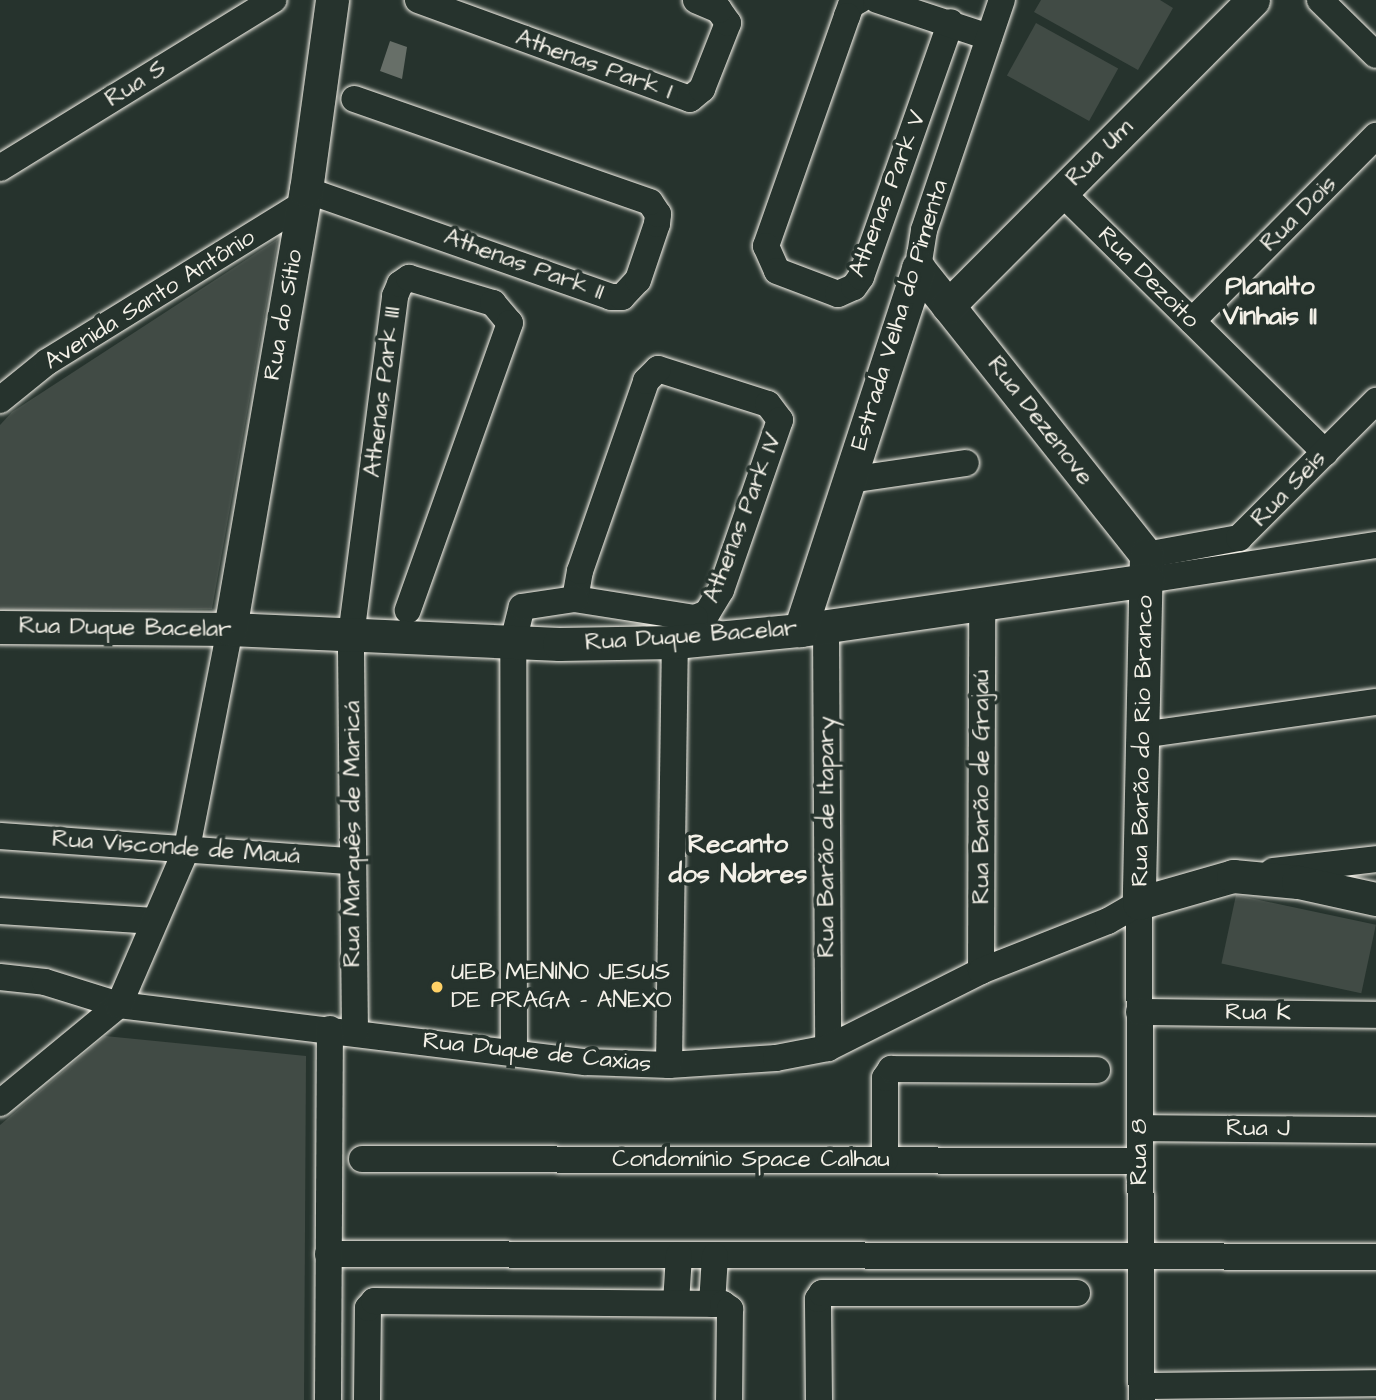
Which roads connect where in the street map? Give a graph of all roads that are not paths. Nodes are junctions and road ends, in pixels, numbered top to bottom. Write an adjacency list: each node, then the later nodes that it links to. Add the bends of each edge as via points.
1 (273, 0): 15 (street, Rua S)
2 (332, 0): 17 (main road, Rua do Sítio)
3 (418, 0): 4 (street, Athenas Park I, via 690,99 702,89 728,23 719,10)
4 (696, 0)
5 (860, 0): 10 (street, Athenas Park V, via 851,5 766,246 777,271 838,294 854,287 861,277)
6 (877, 0): 10 (street)
7 (1002, 0): 11 (street, Estrada Velha do Pimenta)
8 (1253, 0): 16 (main road, Rua Um)
9 (1320, 0): 12 (street)
10 (951, 22): 11 (street)
11 (989, 37): 18 (street, Estrada Velha do Pimenta, via 924,230)
12 (1376, 55)
13 (354, 99): 17 (street, Athenas Park II, via 650,202 658,214 657,224 638,280 622,297 611,297)
14 (1376, 136): 20 (street, Rua Dois)
15 (0, 168)
16 (1061, 192): 19 (main road, Rua Um); 20 (street, Rua Dezoito)
17 (305, 197): 21 (street, Avenida Santo Antônio, via 47,362); 33 (main road, Rua do Sítio)
18 (918, 268): 19 (main road, Rua Dezenove); 25 (main road, Estrada Velha do Pimenta)
19 (948, 306): 27 (main road, Rua Dezenove)
20 (1192, 321): 23 (street, Rua Dezoito)
21 (0, 400)
22 (1376, 401): 23 (street, Rua Seis)
23 (1325, 452): 27 (street, Rua Seis, via 1239,538)
24 (966, 463): 25 (street)
25 (849, 480): 32 (main road, Estrada Velha do Pimenta)
26 (1376, 545): 27 (street, Rua Duque Bacelar)
27 (1146, 567): 29 (main road, Rua Duque Bacelar); 38 (main road, Rua Barão do Rio Branco)
28 (575, 599): 28 (street, Athenas Park IV, via 695,618 707,613 720,590 778,428 776,411 667,369 650,375 580,571); 35 (street, Athenas Park IV, via 522,607)
29 (982, 604): 32 (main road, Rua Duque Bacelar); 48 (street, Rua Barão de Grajaú)
30 (408, 610): 34 (street, Athenas Park III, via 510,323 493,303 410,278 400,284 395,296)
31 (0, 627): 33 (main road, Rua Duque Bacelar)
32 (813, 628): 36 (main road, Rua Duque Bacelar); 54 (street, Rua Barão de Itapary)
33 (230, 629): 34 (main road, Rua Duque Bacelar); 40 (street)
34 (351, 636): 35 (main road, Rua Duque Bacelar); 42 (street, Rua Marquês de Maricá)
35 (513, 642): 36 (main road, Rua Duque Bacelar); 55 (street)
36 (675, 642): 56 (street)
37 (1376, 702): 38 (street)
38 (1141, 735): 45 (main road, Rua Barão do Rio Branco)
39 (0, 836): 40 (street, Rua Visconde de Mauá)
40 (187, 848): 42 (street, Rua Visconde de Mauá); 47 (street)
41 (1376, 859): 43 (street, Rua Duque de Caxias)
42 (352, 860): 53 (street, Rua Marquês de Maricá)
43 (1234, 876): 44 (main road, via 1298,882); 45 (main road, Rua Duque de Caxias)
44 (1376, 899)
45 (1139, 903): 48 (street, Rua Duque de Caxias, via 1108,921); 51 (street, Rua 8)
46 (0, 911): 47 (street)
47 (155, 921): 50 (street)
48 (981, 971): 54 (street, Rua Duque de Caxias)
49 (0, 977): 50 (street, Rua Duque de Caxias, via 45,982)
50 (119, 1005): 53 (street, Rua Duque de Caxias); 58 (street)
51 (1139, 1012): 52 (street, Rua K); 59 (street, Rua 8)
52 (1376, 1015)
53 (342, 1031): 55 (street, Rua Duque de Caxias); 64 (street, Rua Marquês de Maricá)
54 (828, 1048): 56 (street, Rua Duque de Caxias, via 776,1058)
55 (514, 1052): 56 (street, Rua Duque de Caxias, via 607,1064)
56 (669, 1065)
57 (1097, 1070): 62 (street, via 891,1069 885,1078)
58 (0, 1103)
59 (1140, 1128): 60 (street, Rua J); 63 (street, Rua 8)
60 (1376, 1130)
61 (362, 1159): 62 (street, Condomínio Space Calhau)
62 (885, 1160): 63 (street, Condomínio Space Calhau)
63 (1140, 1161): 66 (street, Rua 8)
64 (328, 1254): 68 (street); 74 (street, Rua Marquês de Maricá)
65 (715, 1255): 66 (street); 68 (street); 71 (street)
66 (1141, 1256): 67 (street); 73 (street, Rua 8)
67 (1376, 1257)
68 (678, 1262): 70 (street)
69 (1077, 1293): 77 (street, via 822,1293 818,1299)
70 (677, 1303): 71 (street); 75 (street, via 372,1301 368,1308)
71 (712, 1304): 76 (street, via 730,1309)
72 (1376, 1383): 73 (street)
73 (1142, 1393)
74 (328, 1400)
75 (367, 1400)
76 (729, 1400)
77 (819, 1400)

